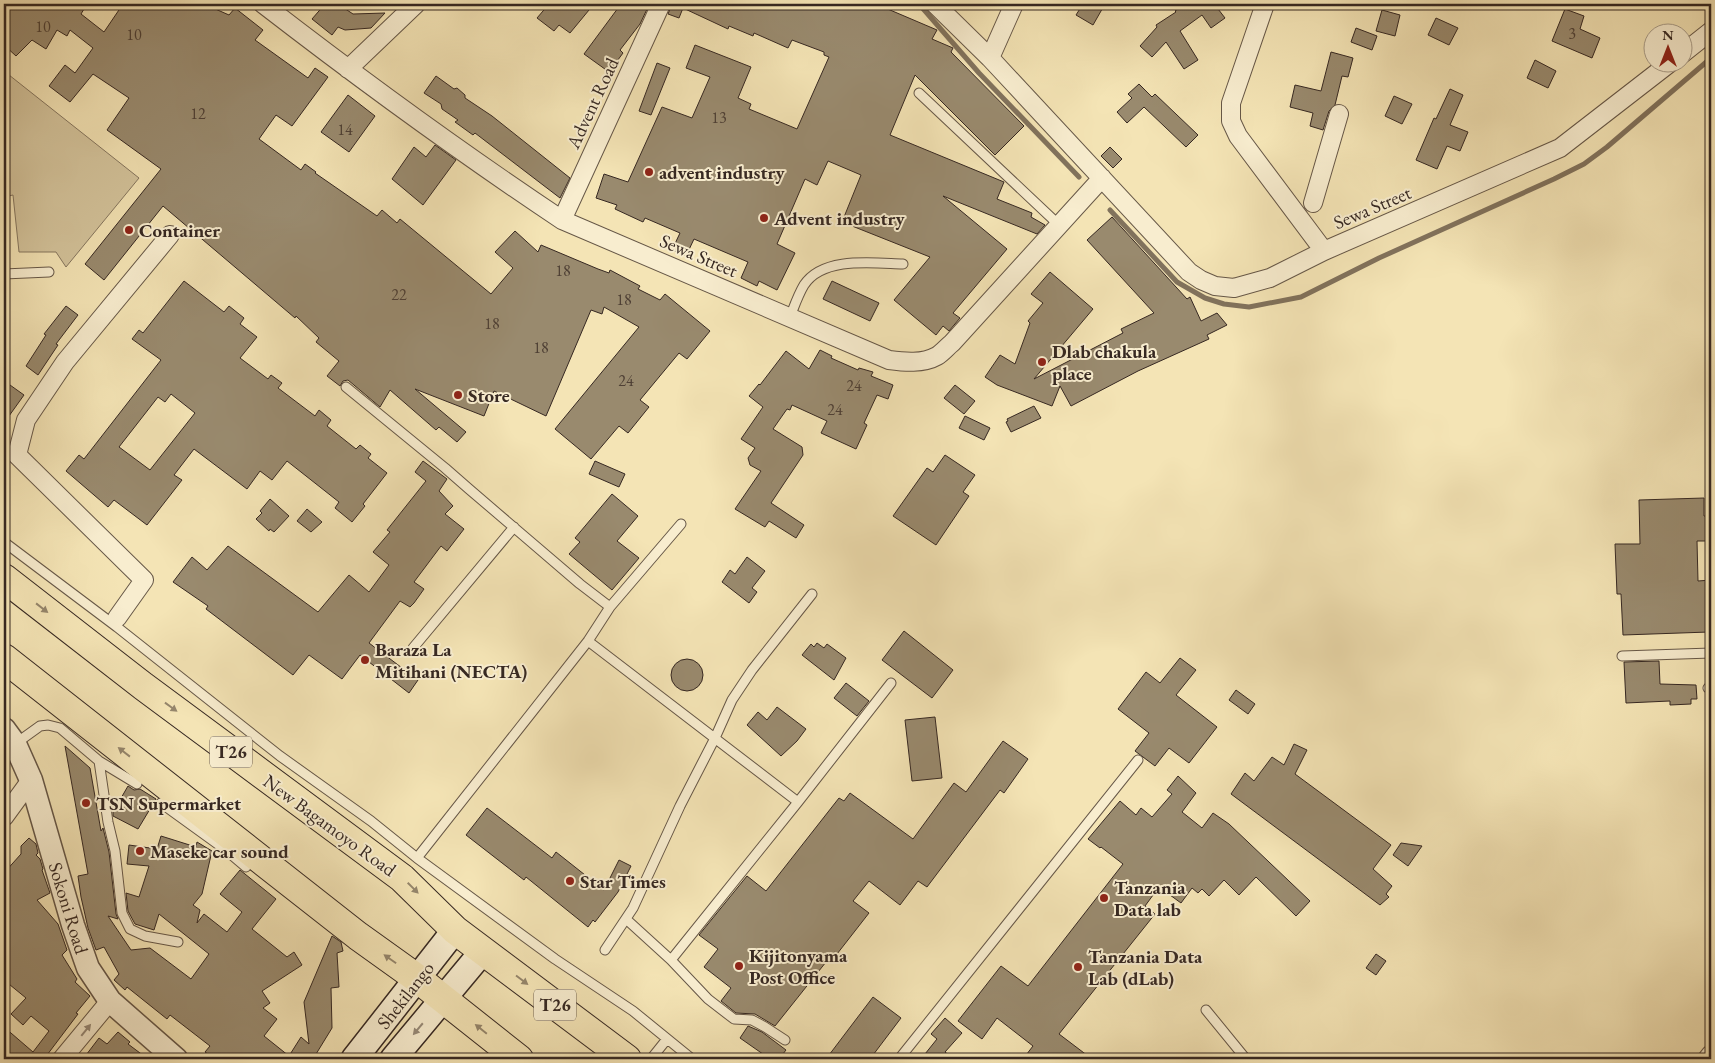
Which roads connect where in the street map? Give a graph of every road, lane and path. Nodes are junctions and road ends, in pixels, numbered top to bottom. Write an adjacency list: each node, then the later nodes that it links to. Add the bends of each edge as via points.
1 (263, 4): 10 (street, Sewa Street)
2 (416, 4): 10 (street)
3 (661, 4): 16 (street, Advent Road)
4 (935, 4): 9 (street, Sewa Street)
5 (1014, 4): 9 (street)
6 (1265, 4): 19 (street, via 1231,103 1231,121 1238,136)
7 (1711, 31): 8 (street)
8 (1692, 46)
9 (990, 58): 14 (street, Sewa Street)
10 (348, 69): 16 (street, Sewa Street)
11 (1658, 72): 19 (street, Sewa Street, via 1560,148)
12 (919, 93): 17 (lane)
13 (1339, 114): 15 (street)
14 (1102, 178): 17 (street, Sewa Street); 19 (street, Sewa Street, via 1189,272 1215,286 1234,288 1270,278)
15 (1313, 203)
16 (562, 220): 23 (street, Sewa Street)
17 (1059, 225): 23 (street, Sewa Street, via 937,356 916,361 889,360)
18 (170, 235): 31 (street, via 65,362 26,420 17,455 144,580)
19 (1324, 251)
20 (903, 264): 23 (lane, via 854,262 820,270 804,284)
21 (49, 272): 22 (lane)
22 (4, 274)
23 (790, 317)
24 (346, 387): 26 (lane)
25 (681, 524): 30 (lane)
26 (514, 527): 30 (lane); 33 (lane)
27 (4, 542): 47 (lane)
28 (4, 578): 50 (highway, New Bagamoyo Road / T26, one-way to 50, via 143,686 402,878)
29 (812, 594): 39 (lane, via 742,685)
30 (610, 606): 32 (lane)
31 (117, 618)
32 (588, 641): 39 (lane); 47 (lane)
33 (413, 648)
34 (1711, 653): 35 (lane)
35 (1622, 656)
36 (4, 658): 55 (highway, one-way to 36, via 325,916)
37 (891, 682): 44 (lane)
38 (9, 737): 41 (lane, via 40,726 60,728); 42 (street, Sokoni Road)
39 (715, 738): 44 (lane); 49 (lane)
40 (1138, 760): 70 (lane)
41 (99, 761): 43 (lane); 51 (lane, via 122,913 130,929 145,936)
42 (31, 780): 46 (street); 57 (street, Sokoni Road, via 88,968)
43 (137, 784)
44 (798, 802): 54 (lane)
45 (161, 803): 48 (lane)
46 (4, 817)
47 (417, 858): 59 (lane, via 555,959 633,1011)
48 (246, 868)
49 (626, 919): 52 (lane); 54 (lane)
50 (455, 930): 53 (highway, New Bagamoyo Road / T26); 55 (main road, Shekilango)
51 (178, 942)
52 (605, 950)
53 (483, 951): 56 (main road, Shekilango); 67 (highway, New Bagamoyo Road / T26, one-way to 67)
54 (671, 960): 60 (lane, via 708,999 734,1019 752,1020)
55 (418, 978): 56 (highway); 64 (main road, Shekilango)
56 (443, 999): 65 (main road, Shekilango, one-way to 65); 66 (highway, one-way to 56)
57 (110, 1001): 62 (street, one-way to 57); 63 (street, Sokoni Road)
58 (1206, 1010): 71 (lane)
59 (667, 1039): 68 (lane); 69 (lane)
60 (784, 1040)
61 (1711, 1054): 72 (street)
62 (62, 1059)
63 (176, 1059)
64 (354, 1059)
65 (393, 1059)
66 (519, 1059)
67 (628, 1059)
68 (651, 1059)
69 (692, 1059)
70 (899, 1059)
71 (1246, 1059)
72 (1707, 1059)

